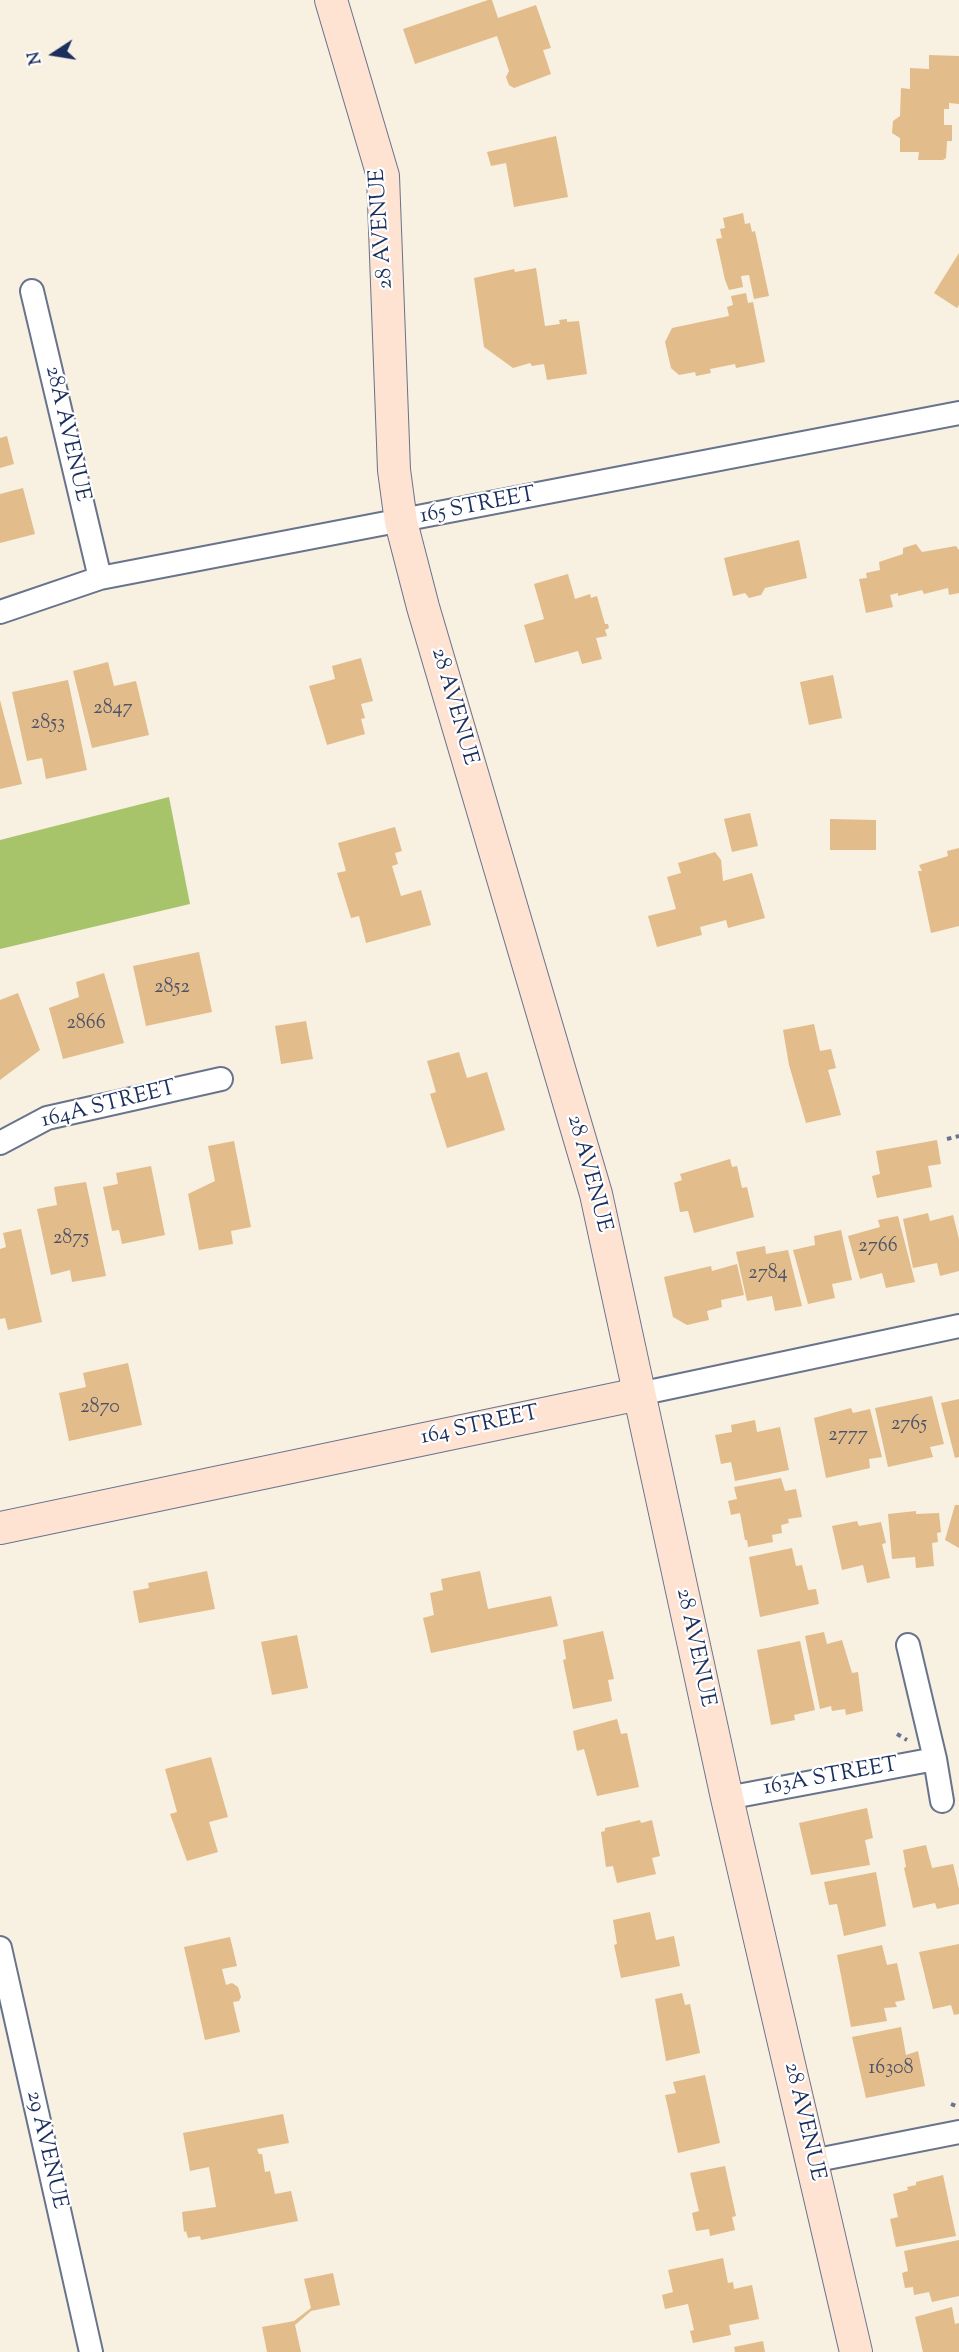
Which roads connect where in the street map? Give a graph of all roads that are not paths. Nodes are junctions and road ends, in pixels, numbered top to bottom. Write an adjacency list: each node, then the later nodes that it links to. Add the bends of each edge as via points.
1 (331, 0): 4 (street, 28 AVENUE, via 383,176 391,412)
2 (32, 291): 5 (street, 28A AVENUE)
3 (959, 413): 4 (street, 165 STREET)
4 (401, 522): 5 (street, 165 STREET); 10 (street, 28 AVENUE, via 596,1194)
5 (100, 578): 6 (street, 165 STREET)
6 (0, 612)
7 (221, 1079): 8 (street, 164A STREET, via 47,1118)
8 (0, 1143)
9 (959, 1326): 10 (street, 164 STREET)
10 (639, 1394): 11 (street, 164 STREET); 14 (street, 28 AVENUE)
11 (0, 1527)
12 (908, 1645): 13 (street)
13 (935, 1759): 14 (street, 163A STREET); 15 (street)
14 (727, 1798): 18 (street, 28 AVENUE)
15 (942, 1801)
16 (0, 1948): 19 (street, 29 AVENUE)
17 (959, 2132): 18 (street)
18 (812, 2161): 20 (street, 28 AVENUE)
19 (91, 2352)
20 (856, 2352)

